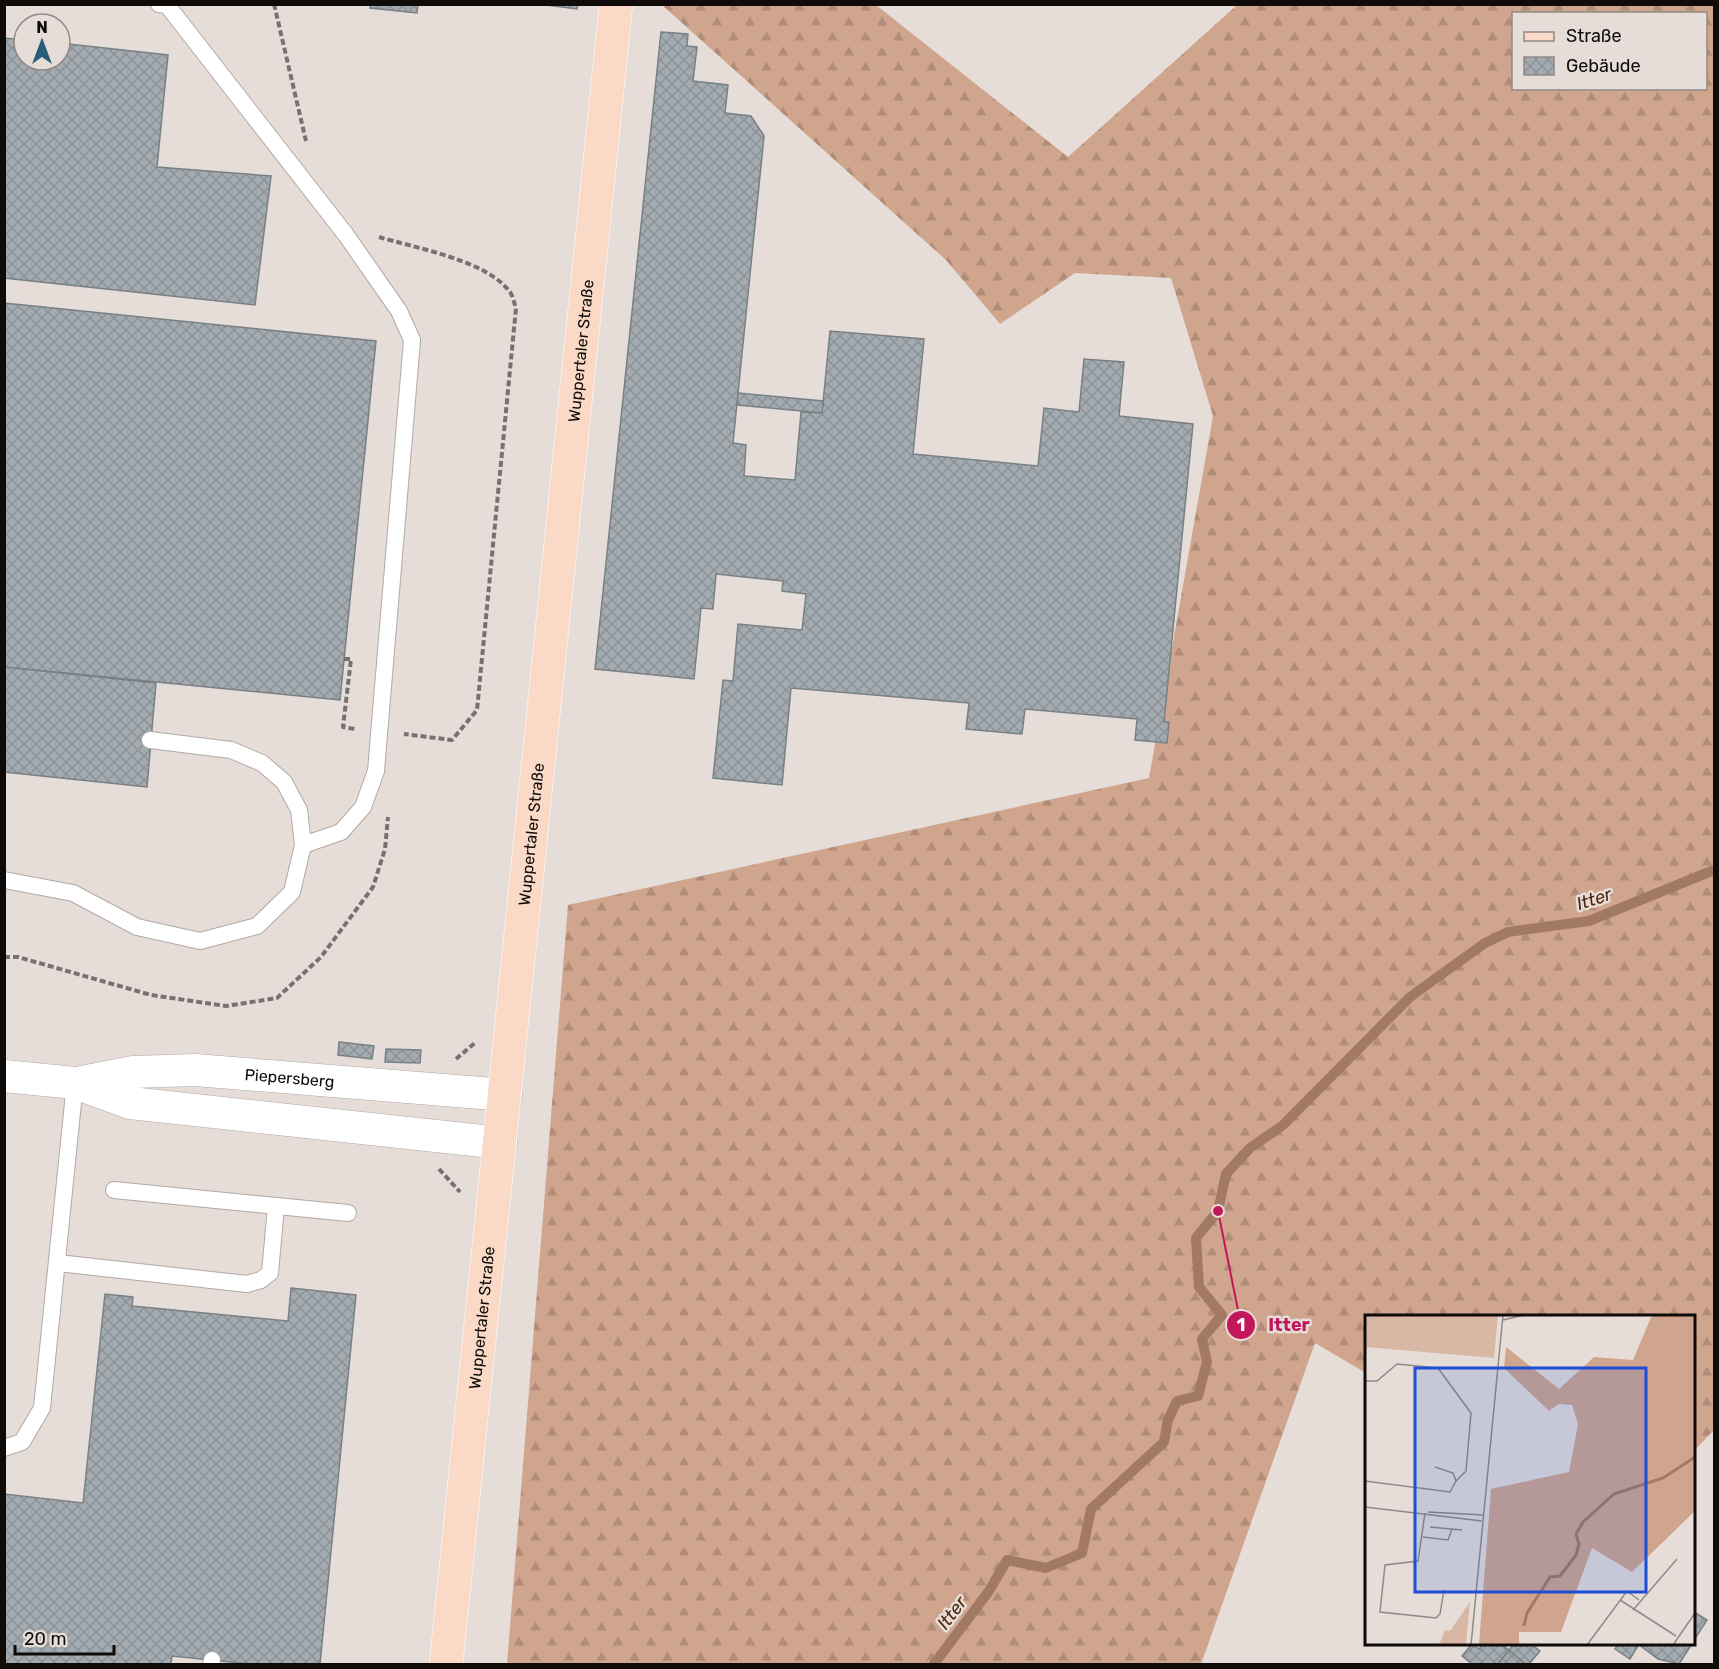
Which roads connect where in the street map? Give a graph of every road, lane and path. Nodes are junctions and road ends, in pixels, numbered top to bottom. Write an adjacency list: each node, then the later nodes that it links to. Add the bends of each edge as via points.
1 (159, 4): 7 (lane, via 167,5 346,235 399,311 412,340)
2 (274, 4): 4 (path)
3 (616, 4): 13 (main road, Wuppertaler Straße)
4 (307, 146)
5 (374, 235): 7 (path, via 471,265 510,291 516,308 477,710 452,740)
6 (344, 659): 7 (path, via 351,659 343,727)
7 (379, 732): 9 (lane, via 376,771 363,807 341,832)
8 (150, 740): 9 (lane, via 231,750 262,763 285,782 299,810)
9 (303, 845): 10 (lane, via 292,892 257,927 200,941 137,927 73,892)
10 (4, 880)
11 (4, 1076): 12 (street, Piepersberg)
12 (75, 1083): 13 (street, Piepersberg, via 134,1072 195,1070); 14 (street, Piepersberg, via 130,1103); 18 (lane)
13 (506, 1095): 14 (main road, Wuppertaler Straße)
14 (501, 1143): 20 (main road, Wuppertaler Straße)
15 (114, 1190): 16 (lane)
16 (276, 1206): 17 (lane); 18 (lane, via 270,1273 247,1284)
17 (348, 1214)
18 (58, 1263): 19 (lane, via 42,1408 22,1442)
19 (4, 1448)
20 (446, 1665)

